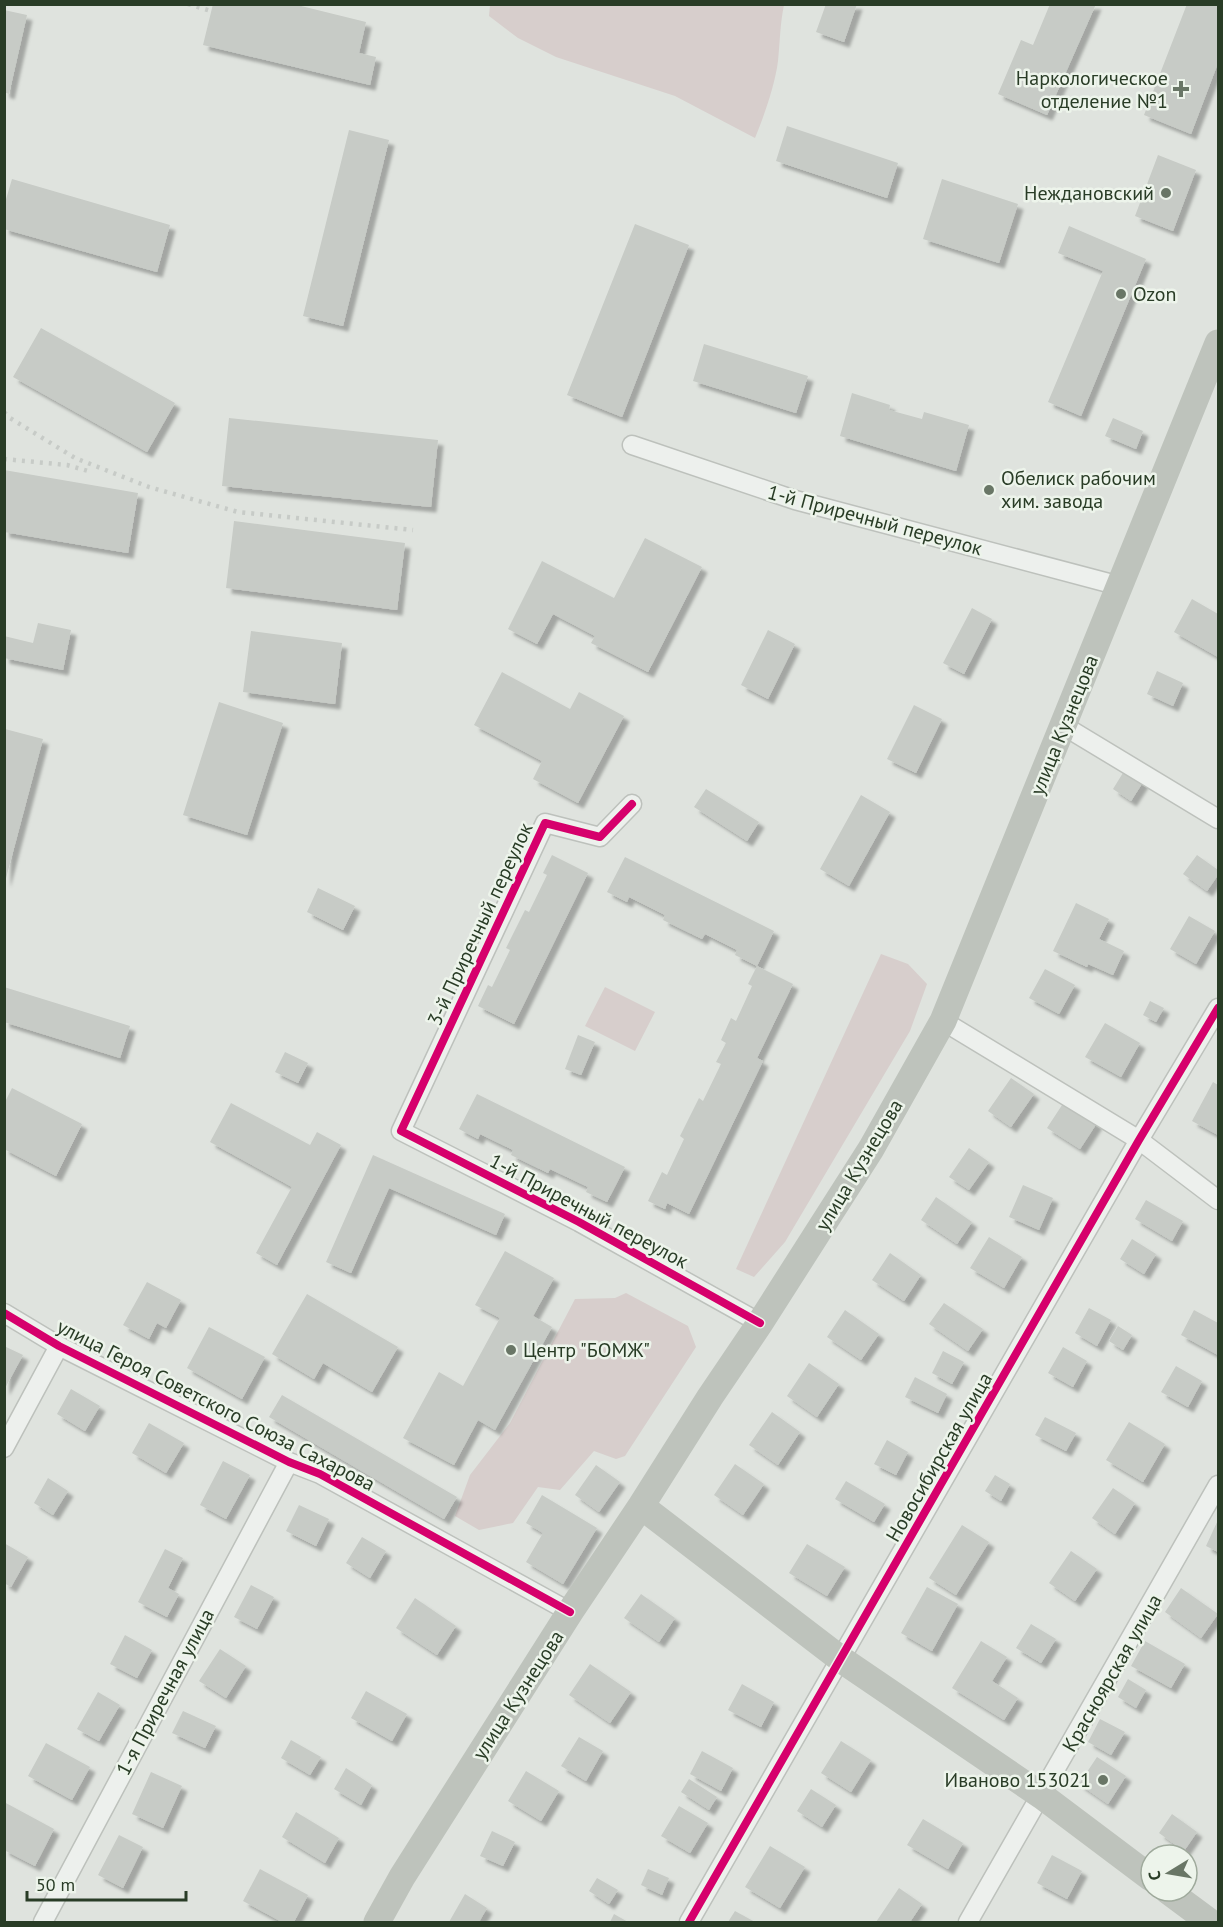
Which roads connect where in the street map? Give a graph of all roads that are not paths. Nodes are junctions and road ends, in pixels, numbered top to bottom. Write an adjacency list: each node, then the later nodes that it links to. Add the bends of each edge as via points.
1 (1218, 344): 3 (main road, улица Кузнецова)
2 (632, 445): 3 (street, 1-й Приречный переулок, via 795,500)
3 (1120, 586): 4 (main road, улица Кузнецова)
4 (1064, 726): 6 (street); 8 (main road, улица Кузнецова)
5 (632, 804): 9 (street, 3-й Приречный переулок, via 600,837 545,823)
6 (1218, 819)
7 (1218, 1008): 10 (street, Новосибирская улица)
8 (944, 1021): 10 (street); 13 (main road, улица Кузнецова, via 871,1149)
9 (401, 1131): 13 (street, 1-й Приречный переулок, via 579,1222)
10 (1139, 1140): 11 (street); 20 (street, Новосибирская улица)
11 (1218, 1200)
12 (4, 1313): 14 (street, улица Героя Советского Союза Сахарова)
13 (760, 1323): 18 (main road, улица Кузнецова)
14 (58, 1346): 15 (street); 16 (street, улица Героя Советского Союза Сахарова)
15 (4, 1448)
16 (289, 1462): 19 (street, улица Героя Советского Союза Сахарова, via 320,1474); 24 (street, 1-я Приречная улица)
17 (1218, 1485): 21 (street, Красноярская улица)
18 (641, 1506): 19 (main road, улица Кузнецова); 20 (main road)
19 (570, 1612): 25 (main road, улица Кузнецова, via 402,1877)
20 (842, 1660): 21 (main road); 26 (street, Новосибирская улица)
21 (1042, 1796): 22 (main road); 27 (street, Красноярская улица)
22 (1139, 1869)
23 (1184, 1903): 28 (main road)
24 (43, 1923)
25 (377, 1923)
26 (689, 1923)
27 (968, 1923)
28 (1210, 1923)

